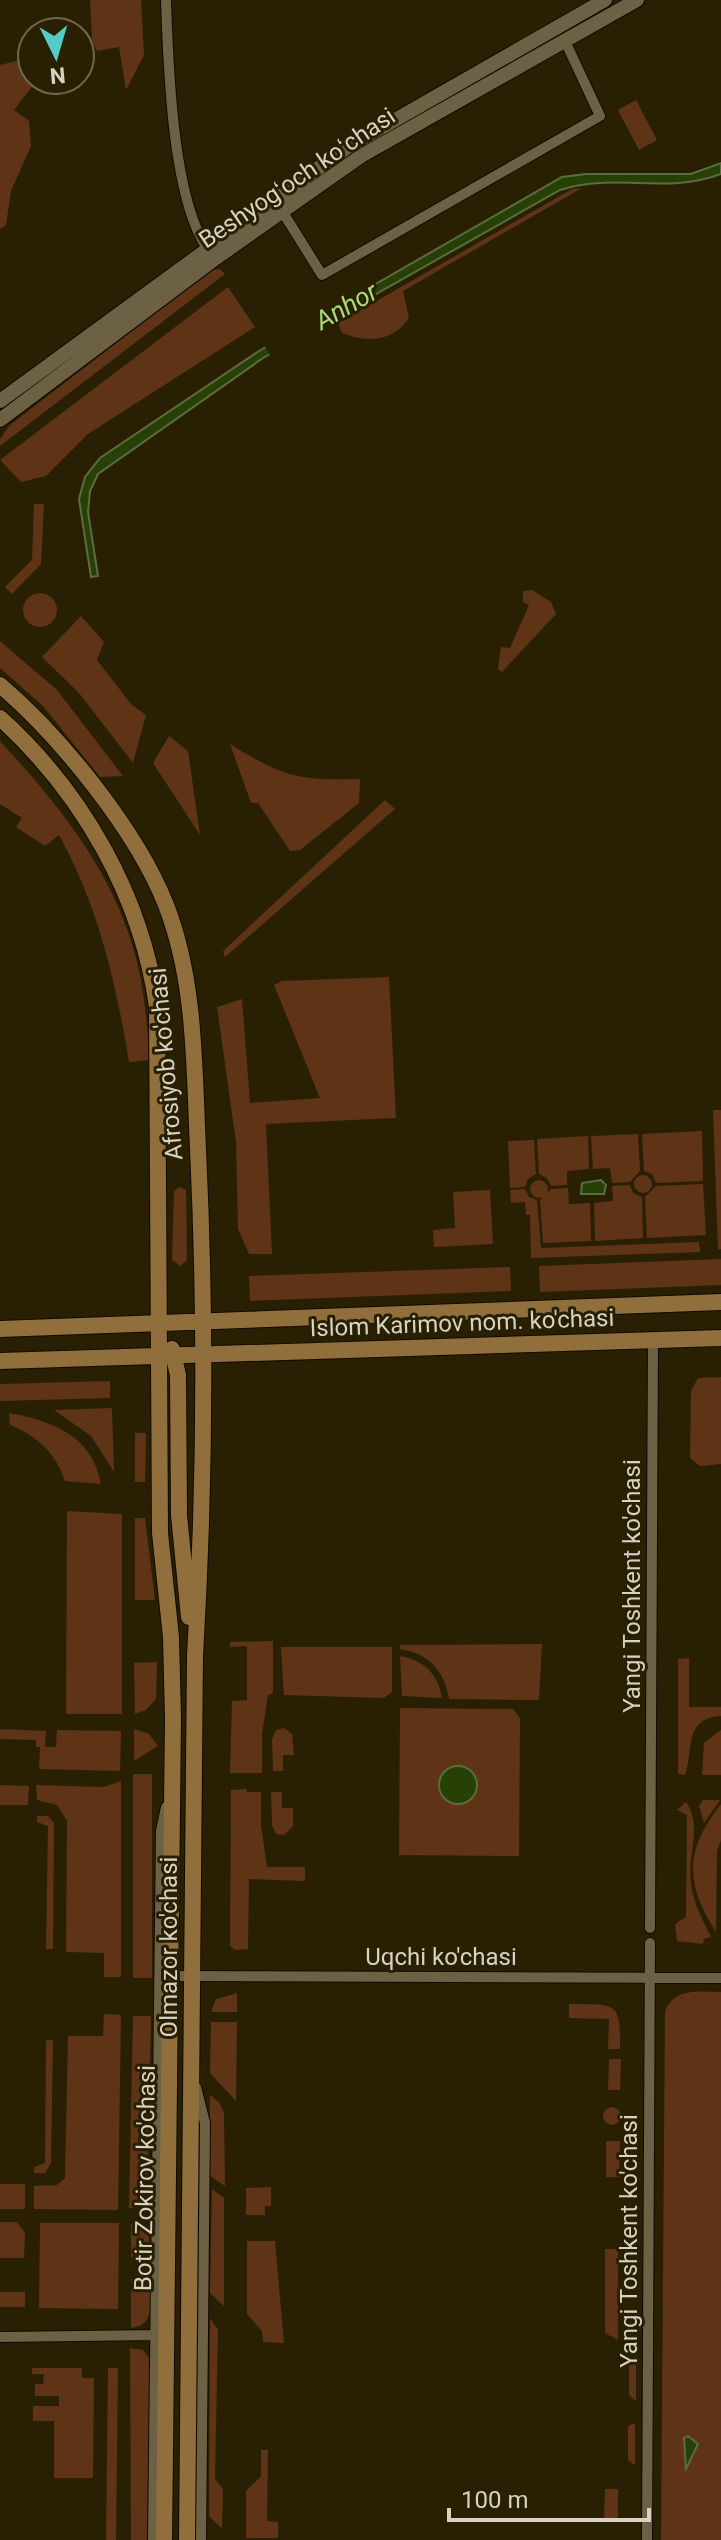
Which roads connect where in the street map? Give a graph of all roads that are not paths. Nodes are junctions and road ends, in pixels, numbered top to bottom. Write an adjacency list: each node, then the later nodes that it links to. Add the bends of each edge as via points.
1 (166, 0): 6 (street, via 169,100 195,233)
2 (605, 0): 6 (main road, Beshyogʻoch koʻchasi, via 346,148)
3 (637, 0): 4 (main road, Beshyogʻoch koʻchasi)
4 (565, 41): 5 (main road, Beshyogʻoch koʻchasi, via 361,156); 5 (street, via 600,116 322,275)
5 (282, 211): 6 (main road, Beshyogʻoch koʻchasi)
6 (212, 253): 7 (main road, Beshyogʻoch koʻchasi); 8 (main road, Beshyogʻoch koʻchasi)
7 (0, 401)
8 (0, 420)
9 (0, 685): 12 (main road, Afrosiyob ko'chasi, via 53,738 112,814 151,874 175,931 189,999)
10 (0, 718): 13 (main road, Afrosiyob ko'chasi, via 56,780 106,853 145,942 157,1007)
11 (721, 1302): 12 (main road, Islom Karimov nom. ko'chasi)
12 (204, 1321): 13 (main road); 17 (main road, Afrosiyob ko'chasi)
13 (160, 1322): 14 (main road); 18 (main road, Afrosiyob ko'chasi)
14 (0, 1329)
15 (721, 1338): 16 (main road, Islom Karimov nom. ko'chasi)
16 (653, 1341): 17 (main road, Islom Karimov nom. ko'chasi); 21 (street, Yangi Toshkent ko'chasi)
17 (204, 1355): 18 (main road, Islom Karimov nom. ko'chasi); 20 (main road, Olmazor ko'chasi)
18 (168, 1356): 19 (main road); 20 (main road, via 180,1535); 23 (main road, Botir Zokirov ko'chasi, via 160,1533 172,1660)
19 (0, 1361)
20 (195, 1656): 24 (main road, Olmazor ko'chasi)
21 (650, 1928)
22 (650, 1943): 25 (street, Yangi Toshkent ko'chasi)
23 (166, 1976): 24 (street, Uqchi ko'chasi); 28 (street); 31 (main road, Botir Zokirov ko'chasi)
24 (193, 1976): 25 (street, Uqchi ko'chasi); 27 (main road, Olmazor ko'chasi)
25 (649, 1978): 26 (street, Uqchi ko'chasi); 34 (street, Yangi Toshkent ko'chasi)
26 (721, 1978)
27 (192, 2070): 32 (main road, Olmazor ko'chasi); 33 (street, Botir Zokirov ko'chasi, via 205,2123)
28 (158, 2335): 29 (street); 30 (street)
29 (0, 2337)
30 (153, 2540)
31 (164, 2540)
32 (187, 2540)
33 (201, 2540)
34 (647, 2540)

